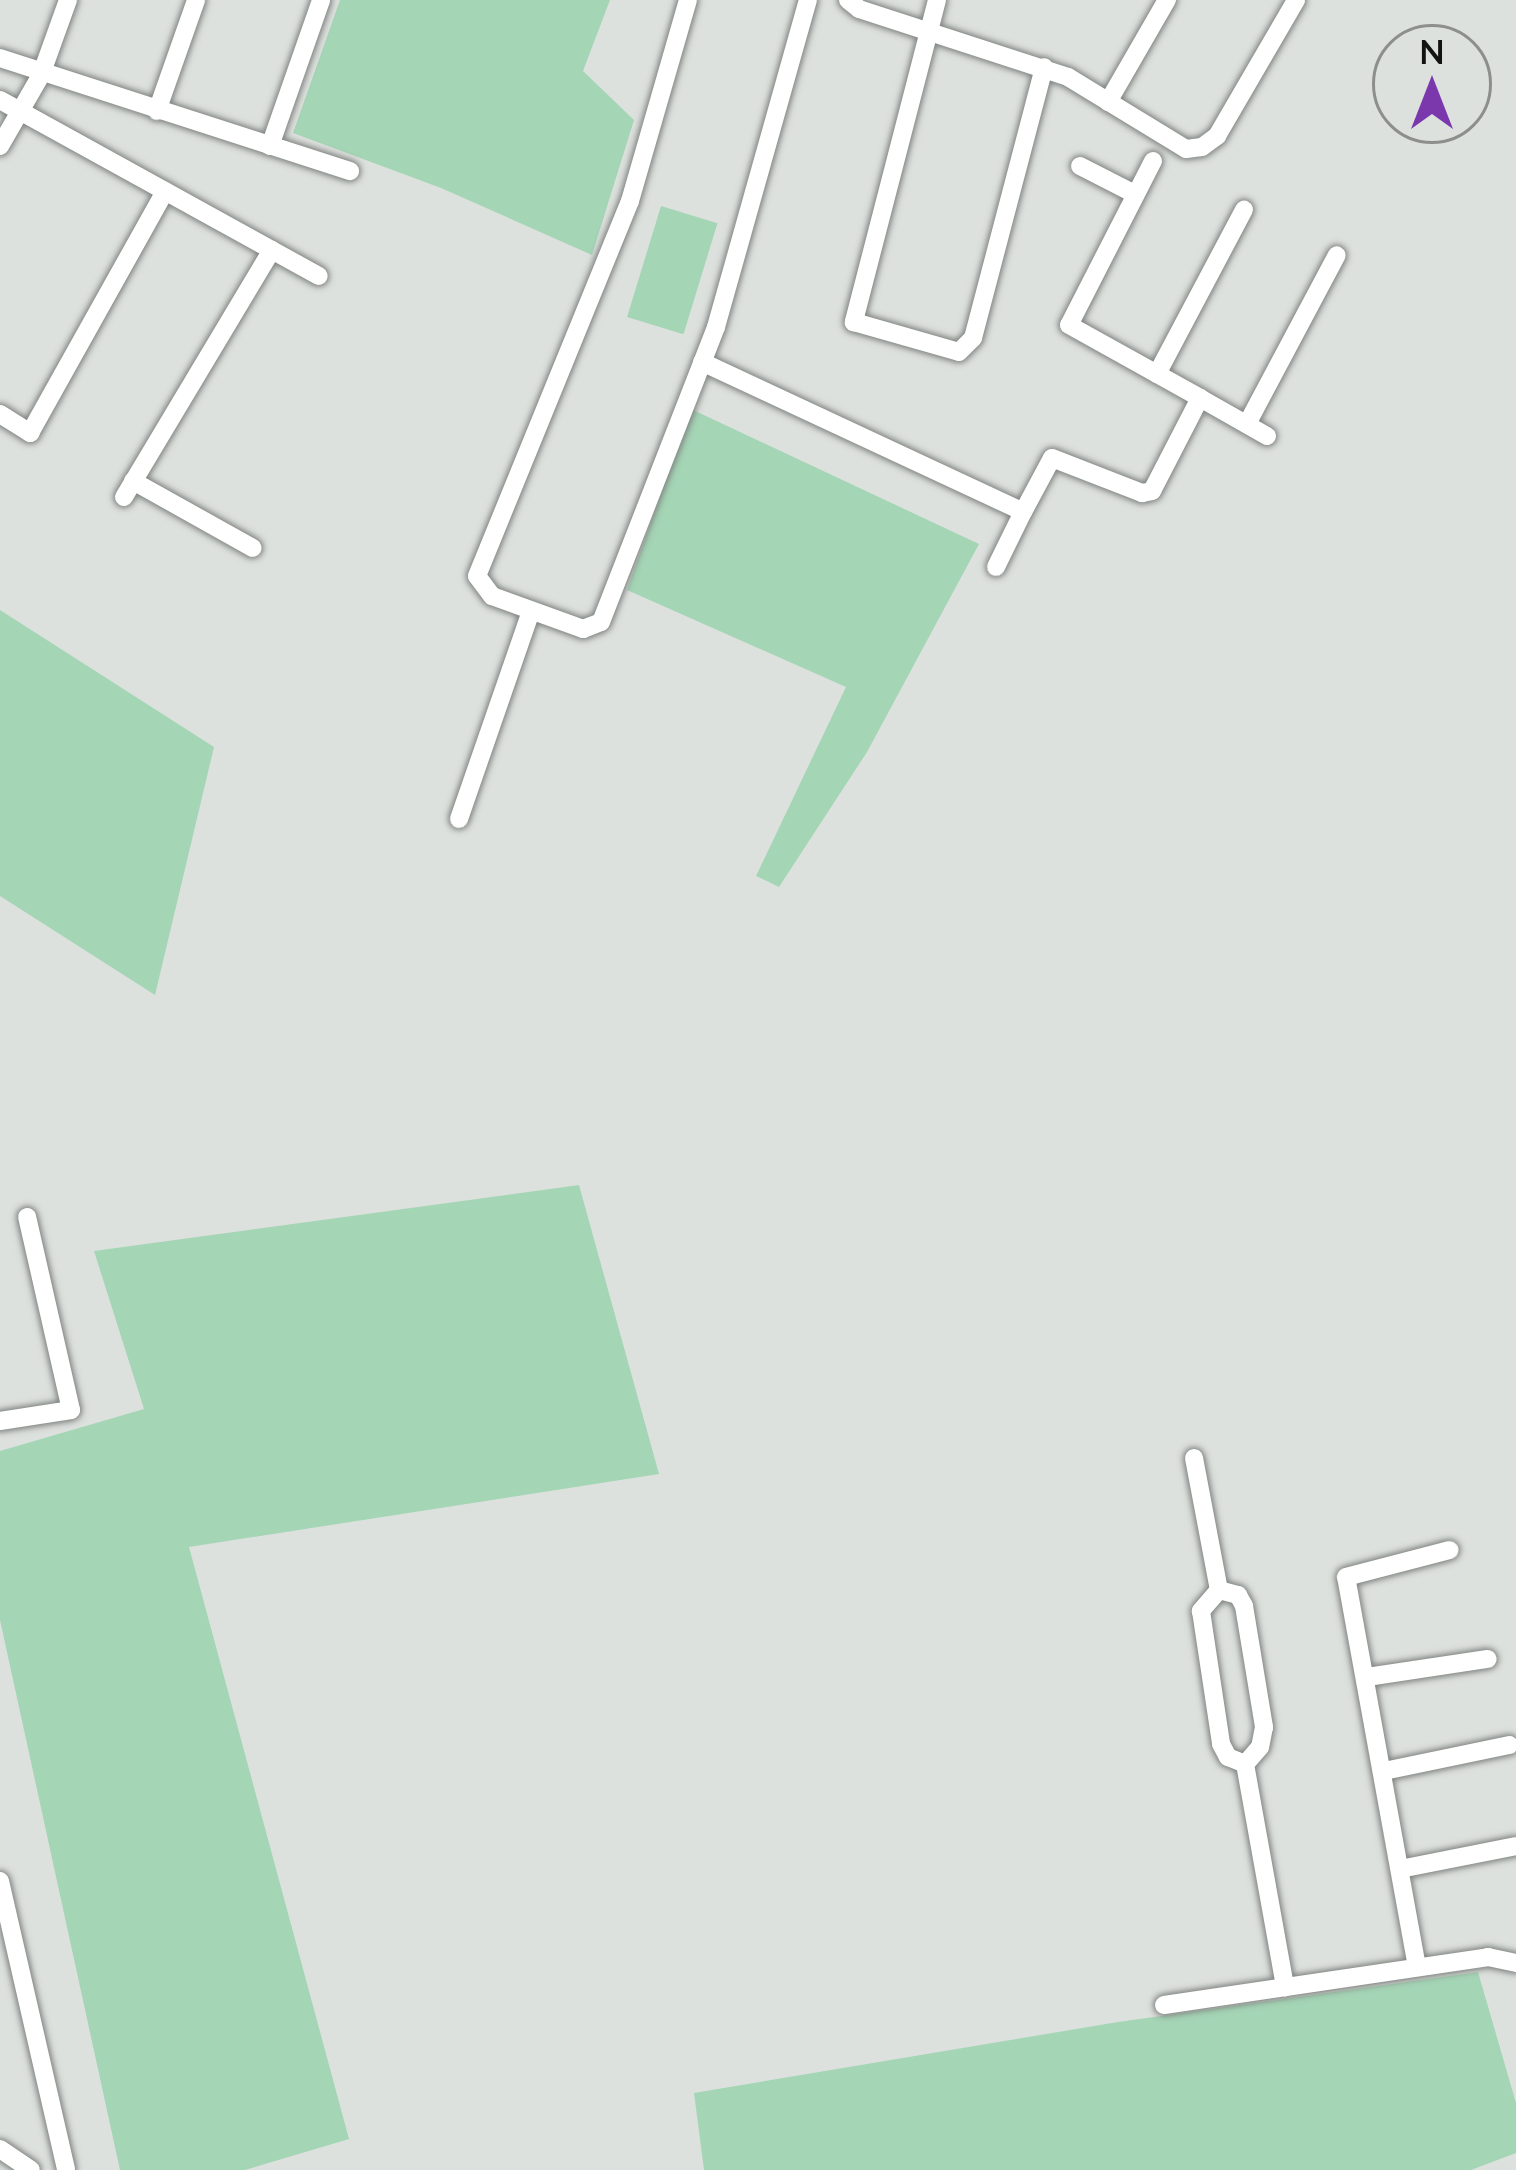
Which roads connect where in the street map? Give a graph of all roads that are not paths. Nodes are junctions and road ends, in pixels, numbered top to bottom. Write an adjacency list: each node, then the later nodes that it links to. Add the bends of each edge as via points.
1 (68, 0): 13 (street)
2 (196, 0): 17 (street)
3 (321, 0): 19 (street)
4 (688, 0): 38 (street, via 629,201 477,576 492,596)
5 (808, 0): 29 (street)
6 (848, 0): 10 (street)
7 (937, 0): 10 (street)
8 (1167, 0): 15 (street)
9 (1296, 0): 15 (street, via 1217,136 1202,147 1186,149)
10 (928, 31): 12 (street); 12 (street, via 854,307 854,322 869,330 959,352 973,338)
11 (0, 58): 13 (street)
12 (1044, 67): 15 (street)
13 (41, 75): 16 (street); 17 (street)
14 (0, 100): 16 (street)
15 (1108, 102)
16 (20, 111): 18 (street); 23 (street)
17 (157, 111): 19 (street)
18 (0, 146)
19 (270, 146): 22 (street)
20 (1153, 161): 24 (street)
21 (1080, 166): 24 (street)
22 (350, 171)
23 (165, 191): 26 (street); 32 (street, via 30,434)
24 (1136, 194): 30 (street, via 1069,325)
25 (1244, 210): 30 (street)
26 (272, 250): 28 (street); 36 (street, via 128,489)
27 (1336, 255): 33 (street)
28 (319, 277)
29 (702, 362): 35 (street); 38 (street, via 602,622 583,629)
30 (1157, 374): 31 (street)
31 (1200, 398): 33 (street); 35 (street, via 1152,491 1052,458)
32 (0, 415)
33 (1247, 424): 34 (street)
34 (1267, 436)
35 (1023, 512): 37 (street)
36 (253, 548)
37 (996, 567)
38 (531, 610): 39 (street)
39 (459, 819)
40 (26, 1217): 41 (street, via 71,1410)
41 (0, 1421)
42 (1194, 1458): 44 (street)
43 (1450, 1550): 46 (street, via 1346,1577)
44 (1219, 1590): 48 (street, via 1201,1611 1204,1634 1221,1744); 48 (street, via 1238,1595 1244,1606 1264,1727)
45 (1488, 1659): 46 (street)
46 (1367, 1677): 49 (street)
47 (1509, 1745): 49 (street)
48 (1245, 1764): 55 (street)
49 (1384, 1771): 51 (street)
50 (1516, 1846): 51 (street)
51 (1400, 1868): 54 (street)
52 (0, 1881): 59 (street)
53 (1516, 1963): 54 (street, via 1488,1957)
54 (1417, 1966): 55 (street)
55 (1285, 1987): 56 (street)
56 (1164, 2005)
57 (0, 2150): 58 (street)
58 (31, 2170)
59 (66, 2170)

